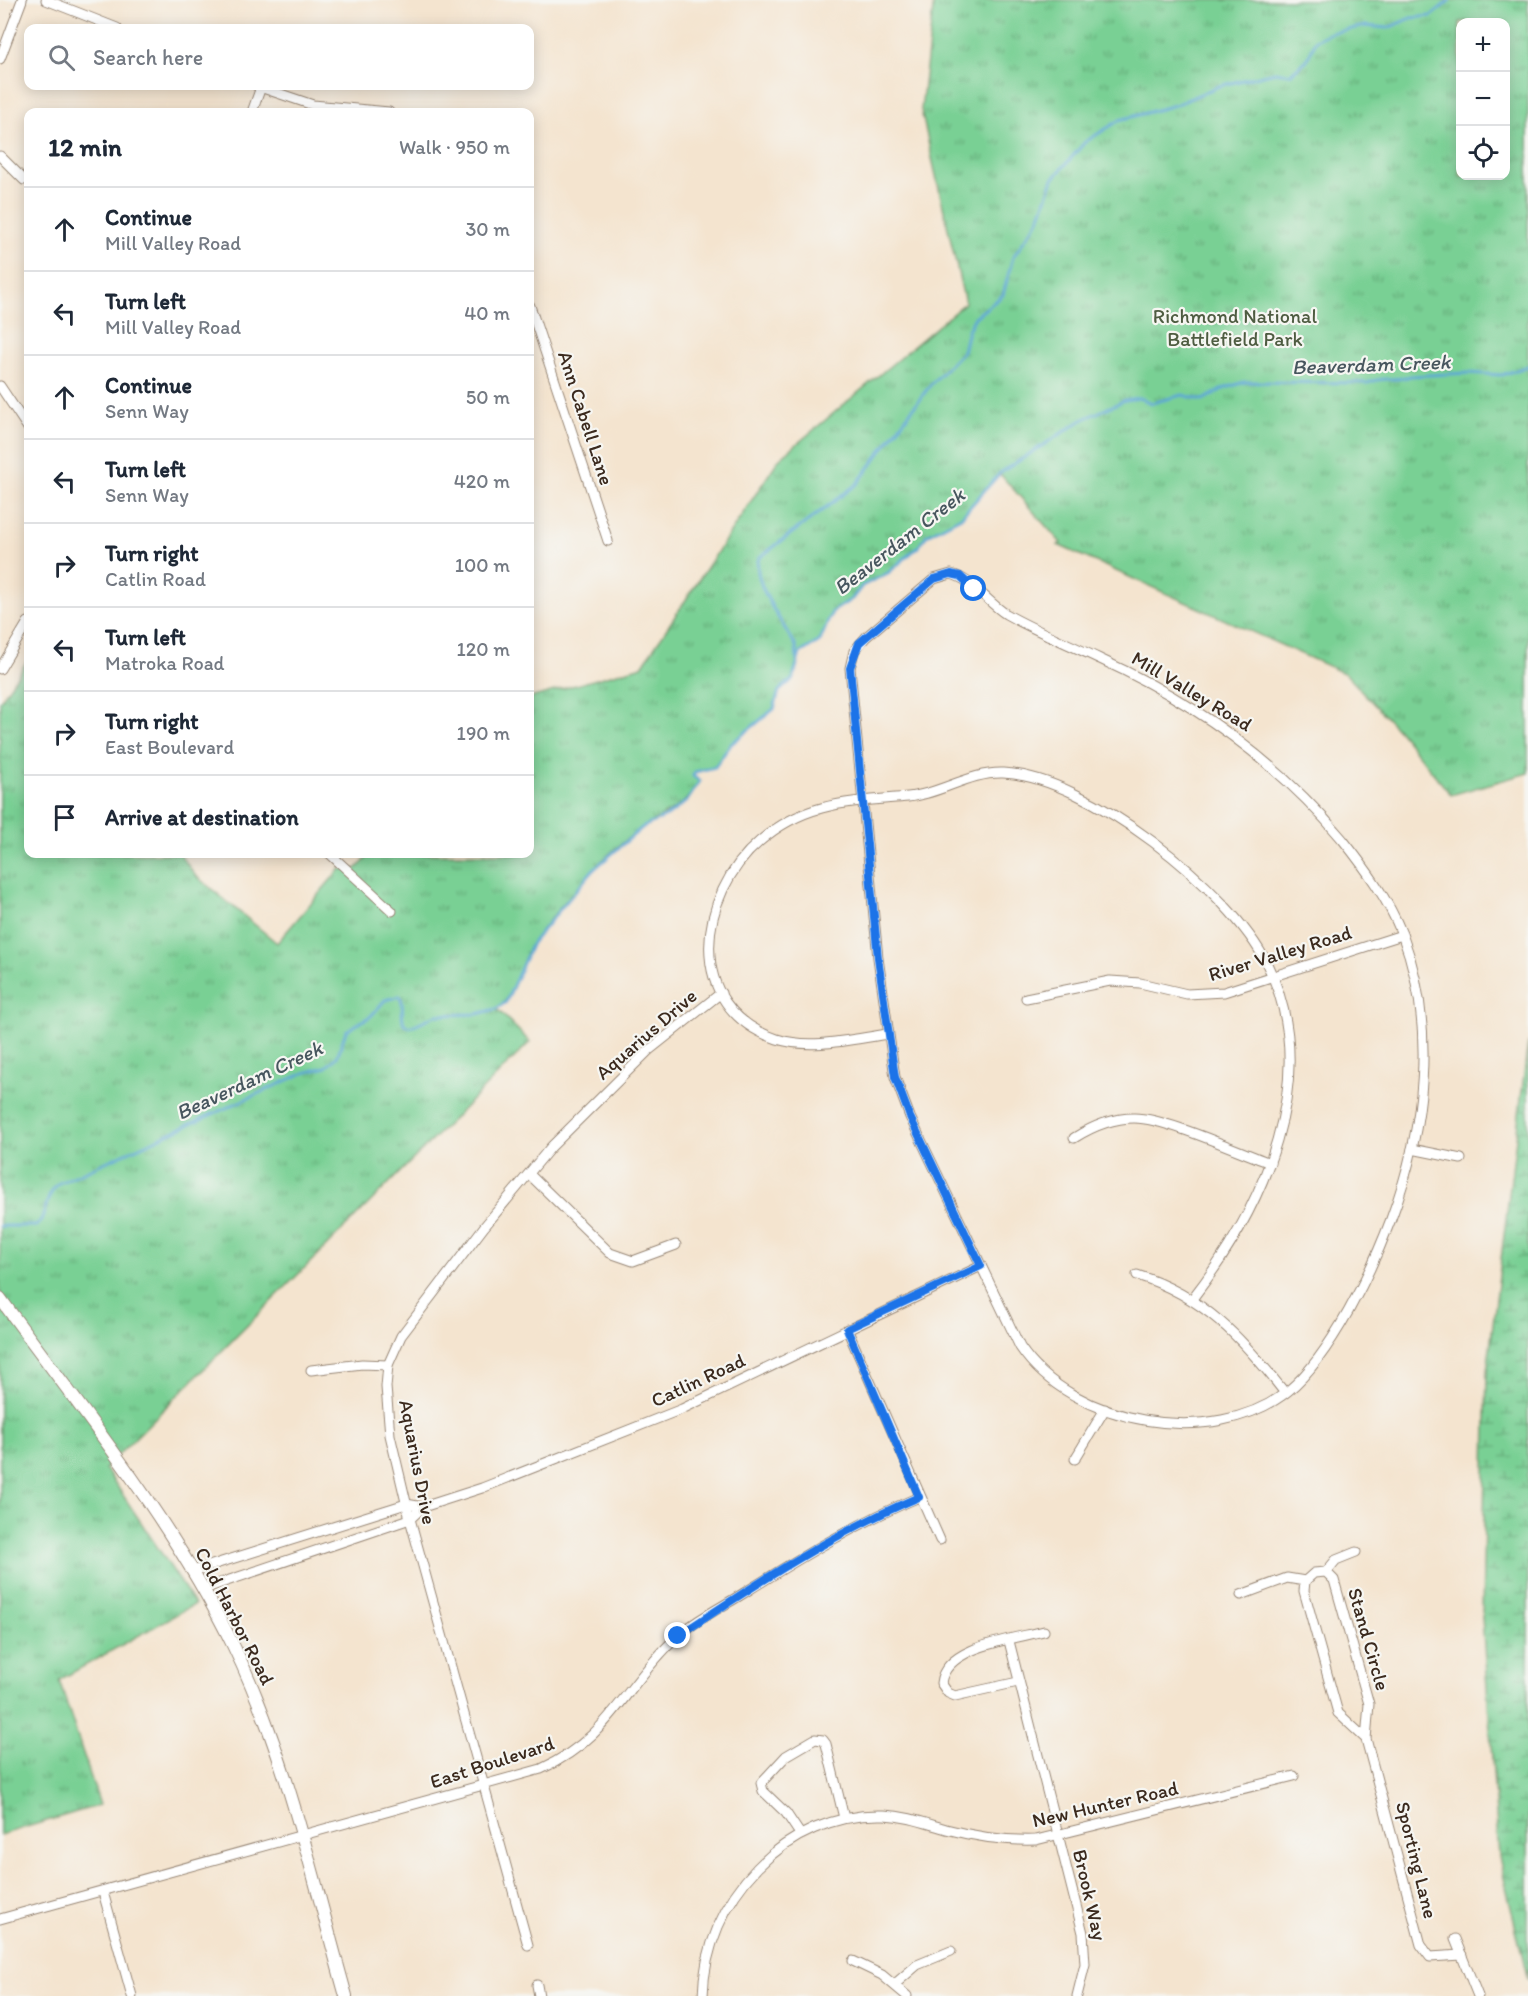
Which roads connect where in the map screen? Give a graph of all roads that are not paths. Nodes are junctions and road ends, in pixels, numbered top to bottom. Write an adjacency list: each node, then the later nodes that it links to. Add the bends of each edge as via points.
1 (22, 0): 4 (street)
2 (46, 0): 3 (street)
3 (107, 24)
4 (0, 58)
5 (258, 90): 7 (street)
6 (271, 90): 8 (street)
7 (253, 108)
8 (335, 108)
9 (0, 156): 10 (street)
10 (24, 180)
11 (534, 318): 16 (street, Ann Cabell Lane)
12 (0, 386): 14 (street)
13 (24, 408): 14 (street)
14 (19, 411): 15 (street)
15 (24, 420)
16 (608, 541)
17 (24, 629): 18 (street)
18 (0, 669)
19 (863, 800): 22 (street, Mill Valley Road, via 851,660 859,643 934,579 951,574 960,576 1003,612 1192,707 1265,759 1325,819 1372,878); 23 (street, via 912,796 995,773 1026,776 1071,793 1135,829 1198,880 1246,930); 24 (street, via 825,806 790,819 756,843 735,869 716,906 708,942 711,971); 26 (street, Mill Valley Road)
20 (334, 858): 21 (street)
21 (392, 911)
22 (1402, 935): 23 (street, River Valley Road); 28 (street, Mill Valley Road, via 1416,985 1423,1044 1420,1108)
23 (1273, 976): 25 (street, River Valley Road, via 1242,988 1206,994 1110,981); 30 (street, via 1286,1018 1288,1064 1285,1106)
24 (721, 993): 26 (street, via 747,1023 790,1042); 31 (street, Aquarius Drive, via 648,1051)
25 (1026, 998)
26 (888, 1034): 33 (street, Mill Valley Road, via 901,1098)
27 (1074, 1138): 30 (street, via 1104,1123 1147,1119)
28 (1412, 1149): 29 (street); 40 (street, Mill Valley Road, via 1386,1234 1354,1298 1318,1356)
29 (1461, 1159)
30 (1270, 1163): 35 (street, via 1231,1245)
31 (529, 1174): 32 (street, via 610,1253 633,1261); 38 (street, Aquarius Drive, via 401,1336)
32 (676, 1245)
33 (981, 1266): 37 (street, Catlin Road); 41 (street, Mill Valley Road, via 1029,1360 1051,1381)
34 (1137, 1275): 35 (street)
35 (1192, 1299): 40 (street, via 1244,1344)
36 (3, 1303): 49 (main road, Cold Harbor Road, via 116,1456)
37 (847, 1329): 43 (street); 45 (street, Catlin Road, via 651,1422)
38 (388, 1365): 39 (street); 44 (street, Aquarius Drive, via 386,1411)
39 (311, 1370)
40 (1285, 1393): 41 (street, Mill Valley Road, via 1248,1413 1190,1424 1147,1422)
41 (1105, 1409): 42 (street)
42 (1075, 1459)
43 (919, 1497): 47 (street); 59 (street, East Boulevard, via 816,1547 678,1636 603,1726 576,1750 541,1769)
44 (406, 1504): 45 (street, Catlin Road); 46 (street, Aquarius Drive); 49 (street, Catlin Road)
45 (423, 1507): 46 (street, Catlin Road)
46 (410, 1519): 52 (street, Catlin Road); 59 (street, Aquarius Drive)
47 (940, 1540)
48 (1356, 1552): 50 (street, via 1336,1560)
49 (193, 1571): 52 (main road, Cold Harbor Road)
50 (1326, 1572): 51 (street, Stand Circle, via 1314,1573); 57 (street, Stand Circle, via 1334,1580 1369,1704)
51 (1305, 1581): 53 (street, via 1287,1578); 57 (street, via 1304,1591 1338,1713)
52 (203, 1588): 63 (main road, Cold Harbor Road, via 251,1686)
53 (1241, 1596)
54 (1044, 1631): 55 (street)
55 (1009, 1641): 56 (street, Brook Way); 56 (street, via 957,1657 946,1668 941,1683 955,1696)
56 (1018, 1682): 62 (street, Brook Way)
57 (1366, 1739): 69 (street, Sporting Lane, via 1423,1951 1434,1957)
58 (1294, 1776): 62 (street, New Hunter Road)
59 (484, 1785): 63 (street, East Boulevard); 67 (street, Aquarius Drive)
60 (844, 1818): 61 (street, New Hunter Road); 61 (street, via 826,1744 815,1739 786,1756 761,1783 763,1791 786,1813); 62 (street, New Hunter Road, via 904,1817 998,1840)
61 (800, 1834): 77 (street, New Hunter Road, via 760,1864 728,1906 713,1942)
62 (1059, 1837): 73 (street, Brook Way, via 1085,1949)
63 (302, 1838): 64 (street, East Boulevard); 75 (main road, Cold Harbor Road)
64 (103, 1892): 65 (street, East Boulevard); 74 (street)
65 (0, 1920)
66 (1455, 1939): 69 (street)
67 (528, 1946)
68 (951, 1951): 71 (street, via 917,1965)
69 (1462, 1954): 79 (street)
70 (853, 1961): 71 (street)
71 (895, 1984): 78 (street)
72 (537, 1985): 76 (street)
73 (1079, 1995)
74 (132, 1996)
75 (346, 1996)
76 (539, 1996)
77 (703, 1996)
78 (907, 1996)
79 (1478, 1996)

